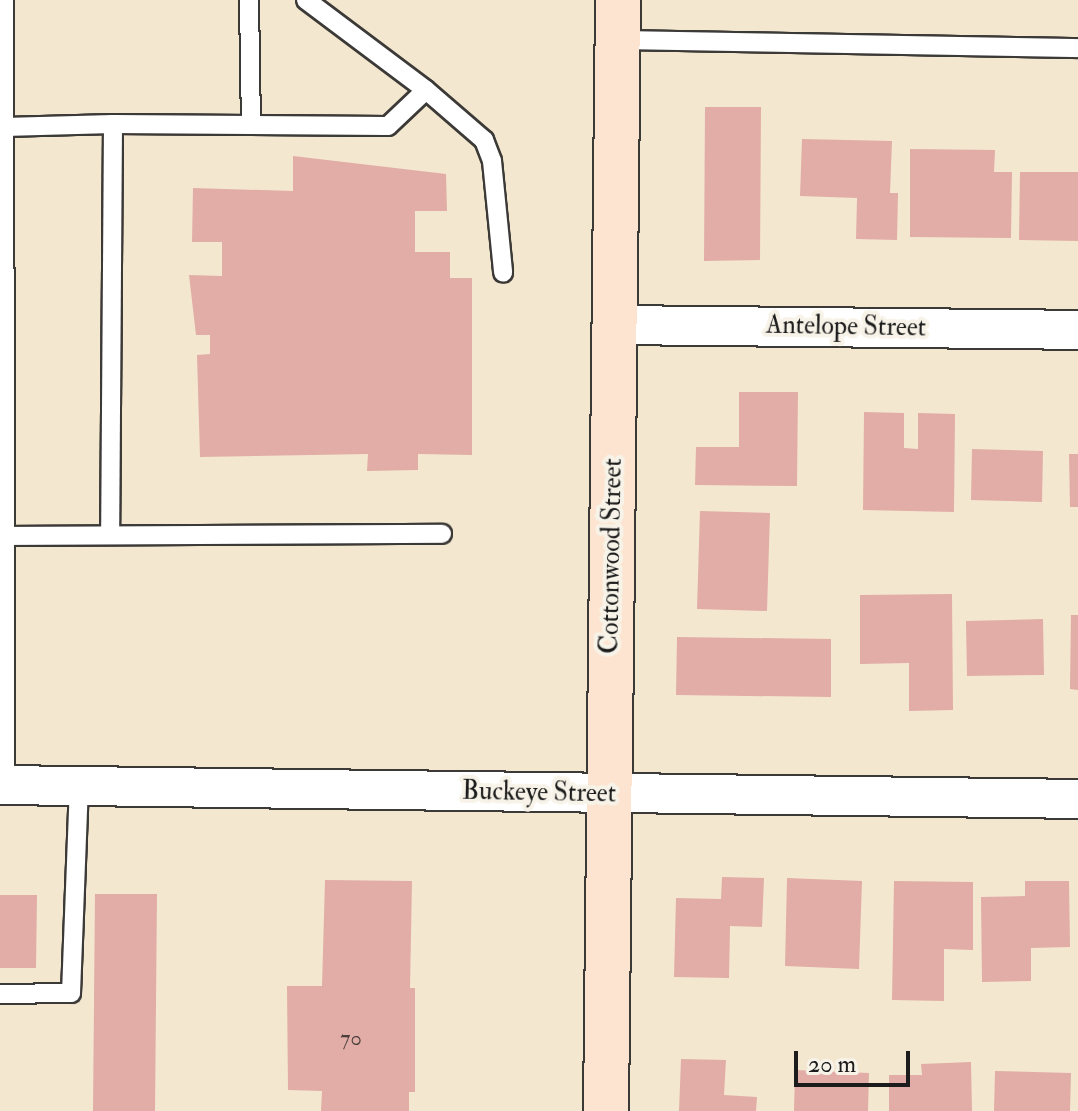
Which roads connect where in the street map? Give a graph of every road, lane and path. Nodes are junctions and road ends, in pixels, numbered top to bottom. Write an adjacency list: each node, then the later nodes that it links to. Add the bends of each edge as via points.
1 (4, 0): 7 (lane)
2 (249, 0): 9 (lane)
3 (306, 0): 6 (lane)
4 (618, 20): 5 (lane); 13 (street, Cottonwood Street)
5 (1078, 48)
6 (426, 90): 9 (lane, via 388,126); 12 (lane, via 484,140 492,161)
7 (2, 98): 10 (lane)
8 (113, 124): 9 (lane); 10 (lane); 16 (lane)
9 (251, 125)
10 (4, 127): 11 (lane)
11 (2, 231): 17 (lane)
12 (503, 272)
13 (614, 325): 14 (street, Antelope Street); 20 (street, Cottonwood Street)
14 (1078, 330)
15 (442, 534): 16 (lane)
16 (110, 535): 17 (lane)
17 (5, 536): 18 (lane)
18 (2, 785): 19 (street, Buckeye Street)
19 (79, 786): 20 (street, Buckeye Street); 22 (lane, via 71,993)
20 (610, 794): 21 (street, Buckeye Street); 23 (street, Cottonwood Street)
21 (1078, 799)
22 (0, 994)
23 (606, 1111)

